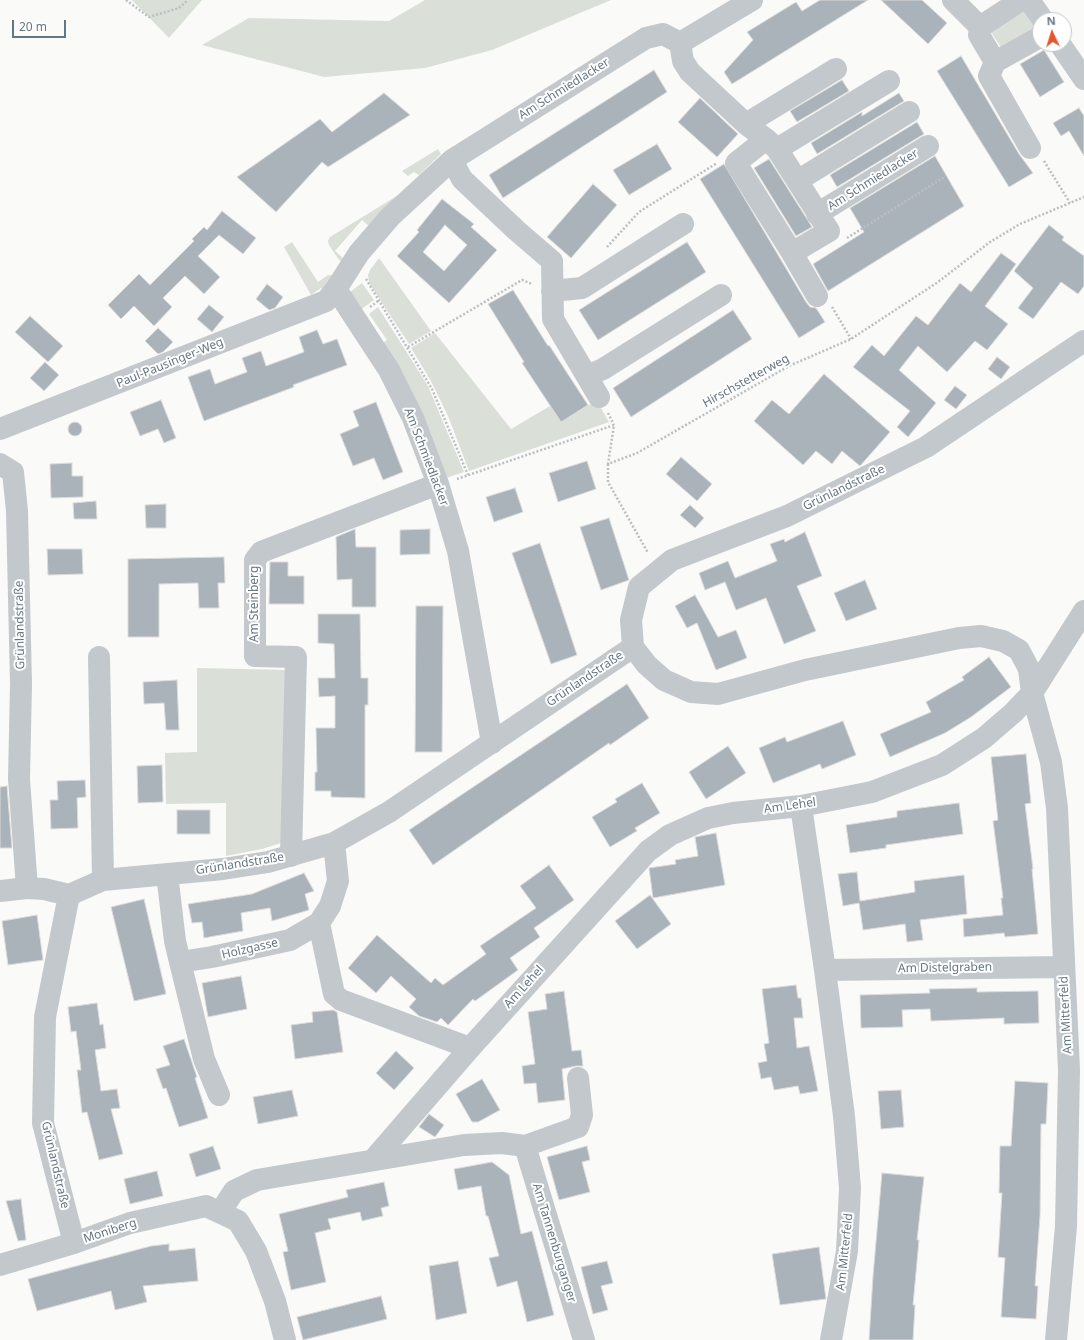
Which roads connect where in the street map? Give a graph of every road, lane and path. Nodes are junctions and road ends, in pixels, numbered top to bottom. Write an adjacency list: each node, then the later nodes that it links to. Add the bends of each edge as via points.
1 (126, 0): 2 (path, via 149,17 179,8)
2 (188, 0)
3 (752, 0): 10 (street)
4 (953, 0): 8 (street)
5 (1022, 0): 8 (street)
6 (1029, 0): 7 (street)
7 (1037, 12)
8 (980, 27): 12 (street, via 979,35)
9 (1032, 41): 12 (street)
10 (680, 43): 17 (street, Am Schmiedlacker, via 683,62 690,72); 21 (street, Am Schmiedlacker, via 662,34 646,38)
11 (1065, 52): 14 (street)
12 (995, 62): 20 (street, via 989,76)
13 (836, 68): 17 (street)
14 (1084, 79)
15 (888, 81): 18 (street)
16 (909, 112): 24 (street)
17 (746, 124): 18 (street, Am Schmiedlacker)
18 (771, 144): 22 (street); 24 (street, Am Schmiedlacker)
19 (928, 146): 27 (street, Am Schmiedlacker)
20 (1030, 148): 26 (path, via 1039,151)
21 (452, 160): 32 (street, Am Schmiedlacker, via 390,217 359,253); 33 (street, via 462,179 552,261)
22 (736, 163): 29 (path, via 722,160 638,212); 30 (street)
23 (946, 176): 27 (path, Am Schmiedlacker, via 842,241)
24 (797, 181): 27 (street, Am Schmiedlacker)
25 (1084, 197): 26 (path, Hirschstetterweg)
26 (1070, 203): 37 (path, Hirschstetterweg, via 1020,224 990,242 938,282)
27 (823, 223): 30 (street, Am Schmiedlacker)
28 (683, 224): 33 (street, via 582,288)
29 (603, 251)
30 (792, 253): 35 (street)
31 (363, 274): 39 (path)
32 (336, 289): 42 (street, Paul-Pausinger-Weg, via 326,301 319,304); 46 (street, Am Schmiedlacker, via 389,370 413,418)
33 (552, 291): 39 (path, via 522,280); 40 (street, via 553,319)
34 (721, 295): 40 (street, via 603,369)
35 (817, 296)
36 (836, 314): 37 (path)
37 (851, 339): 44 (path, Hirschstetterweg, via 790,366 637,453)
38 (1084, 340): 47 (street, Grünlandstraße, via 926,447 787,516 672,560)
39 (408, 347): 45 (path, via 444,414)
40 (587, 376): 41 (street)
41 (599, 397)
42 (0, 429)
43 (0, 464): 58 (street, Grünlandstraße, via 12,472 17,511 19,779)
44 (608, 464): 45 (path, via 614,425); 47 (path, via 608,482)
45 (468, 475): 46 (path)
46 (438, 484): 52 (street, Am Schmiedlacker, via 458,551); 55 (street, Am Steinberg, via 262,552 255,560 255,656 296,657)
47 (658, 570): 49 (street, Grünlandstraße, via 639,587 630,620)
48 (1084, 611): 51 (street, Am Lehel)
49 (633, 647): 51 (street, via 647,665 664,680 691,692 718,694 827,665 959,638 981,636 1003,641 1019,650 1029,669); 52 (street, Grünlandstraße)
50 (99, 657): 57 (street)
51 (1032, 693): 53 (street, Am Lehel, via 1013,714 984,738 942,765 872,792); 63 (street, Am Mitterfeld, via 1051,762 1057,808)
52 (492, 743): 54 (street, Grünlandstraße, via 389,812)
53 (801, 806): 64 (street, Am Mitterfeld); 65 (street, Am Lehel, via 708,818 670,835 648,851)
54 (334, 843): 55 (street, Grünlandstraße); 61 (street, Holzgasse, via 338,881 330,906)
55 (291, 856): 56 (street, Grünlandstraße, via 223,869)
56 (167, 874): 57 (street, Grünlandstraße); 62 (street)
57 (103, 880): 60 (street, Grünlandstraße)
58 (27, 888): 59 (street); 60 (street)
59 (0, 891)
60 (69, 895): 71 (street, Grünlandstraße, via 45,1017 43,1123)
61 (319, 923): 62 (street, Holzgasse, via 290,940); 65 (street, via 334,994 340,1000)
62 (180, 962): 67 (street, via 204,1059)
63 (1064, 967): 64 (street, Am Distelgraben); 76 (street, Am Mitterfeld, via 1069,1070 1066,1226)
64 (825, 970): 75 (street, Am Mitterfeld, via 844,1116 850,1188 847,1251)
65 (470, 1048): 69 (street, Am Lehel)
66 (578, 1078): 68 (street, via 582,1116 578,1127)
67 (219, 1094)
68 (525, 1146): 69 (street, via 502,1143 464,1144); 74 (street, Am Tannenburganger)
69 (374, 1159): 70 (street, via 257,1180 234,1191)
70 (221, 1212): 71 (street, Moniberg, via 206,1206 185,1210 130,1223); 73 (street, Moniberg, via 238,1220 256,1251 275,1301)
71 (74, 1243): 72 (street, Moniberg)
72 (0, 1265)
73 (285, 1340)
74 (584, 1340)
75 (831, 1340)
76 (1056, 1340)

